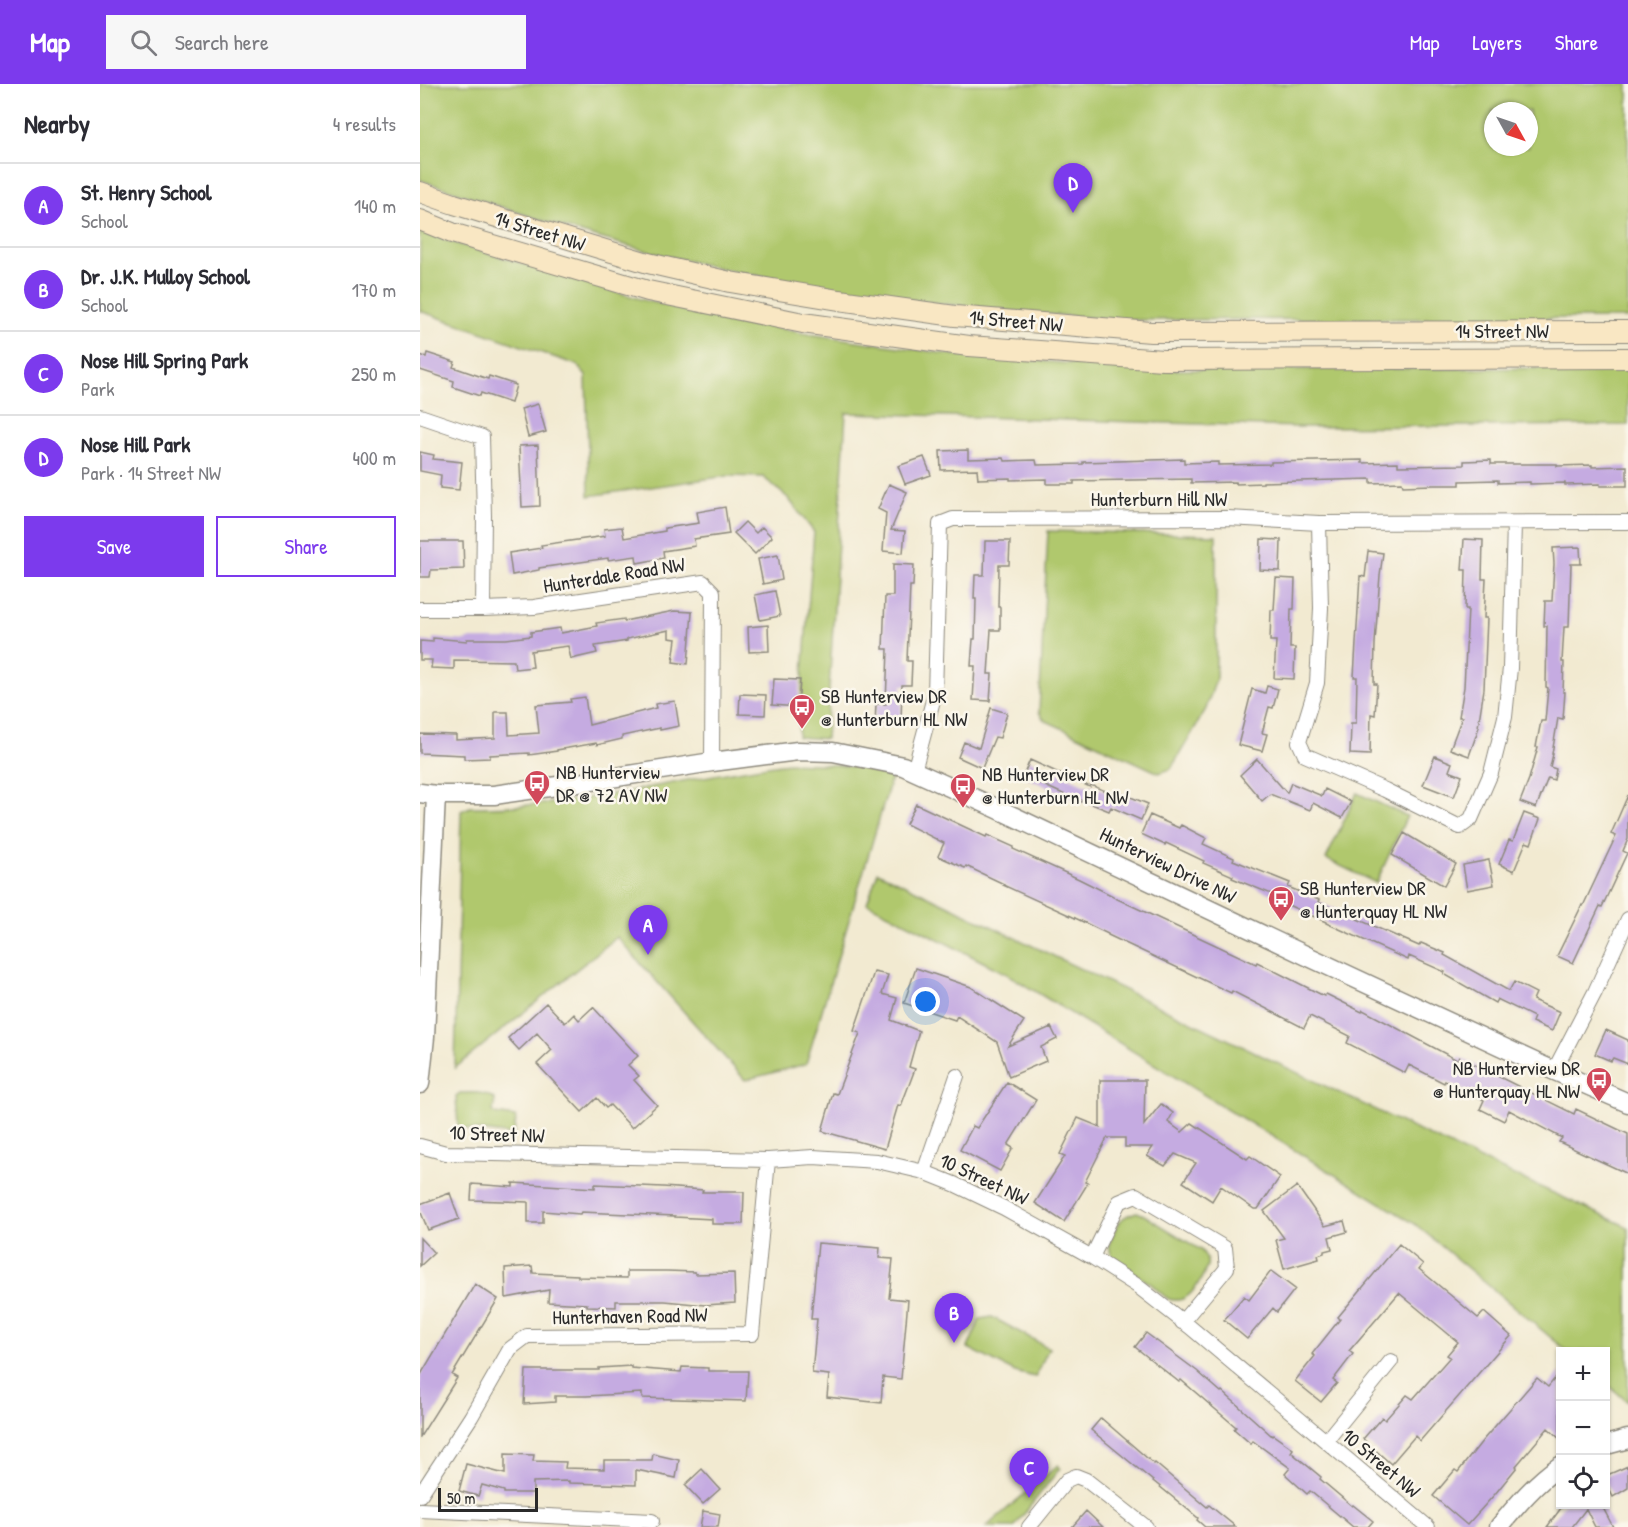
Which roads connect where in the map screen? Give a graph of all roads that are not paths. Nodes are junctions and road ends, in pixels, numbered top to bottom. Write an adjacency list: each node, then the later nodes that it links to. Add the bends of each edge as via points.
1 (420, 192): 3 (main road, 14 Street NW, via 668,268 773,290 955,316 1151,332)
2 (420, 220): 4 (main road, 14 Street NW, via 648,291 803,322 969,346 1164,360)
3 (1628, 331)
4 (1628, 358)
5 (420, 416): 10 (street, via 482,437)
6 (1628, 522): 8 (street, Hunterburn Hill NW)
7 (1319, 523): 8 (street, Hunterburn Hill NW); 8 (street, via 1321,608 1317,683 1299,742 1305,755 1460,827 1471,819 1491,773 1505,717); 12 (street, Hunterburn Hill NW, via 1228,518 1043,518 953,519 940,524 935,693)
8 (1514, 523)
9 (420, 609): 10 (street, Hunterdale Road NW)
10 (483, 609): 11 (street, Hunterdale Road NW, via 534,607 703,582 713,592)
11 (712, 762): 12 (street, Hunterview Drive NW, via 798,751 833,752); 13 (street, Hunterview Drive NW, via 494,795)
12 (914, 771): 16 (street, Hunterview Drive NW)
13 (428, 794): 15 (street)
14 (1628, 920): 16 (street)
15 (423, 975): 18 (street, via 425,1037)
16 (1554, 1071): 19 (street, Hunterview Drive NW)
17 (957, 1076): 22 (street)
18 (420, 1084)
19 (1628, 1102)
20 (420, 1146): 21 (street, 10 Street NW, via 446,1153)
21 (768, 1160): 22 (street, 10 Street NW, via 813,1157 877,1161); 30 (street, Hunterhaven Road NW, via 752,1334 526,1336 510,1349)
22 (924, 1172): 23 (street, 10 Street NW, via 1004,1208)
23 (1092, 1257): 24 (street, 10 Street NW, via 1136,1285); 24 (street, via 1119,1202 1136,1195 1225,1248 1227,1268)
24 (1182, 1322): 27 (street, 10 Street NW)
25 (1391, 1361): 27 (street)
26 (1628, 1439): 28 (street)
27 (1326, 1441): 35 (street, 10 Street NW)
28 (1610, 1444)
29 (1556, 1469): 36 (street, via 1537,1484)
30 (420, 1496)
31 (420, 1510): 32 (street)
32 (652, 1521)
33 (1029, 1527): 34 (street, via 1067,1480 1076,1476)
34 (1146, 1527)
35 (1428, 1527)
36 (1499, 1527)

